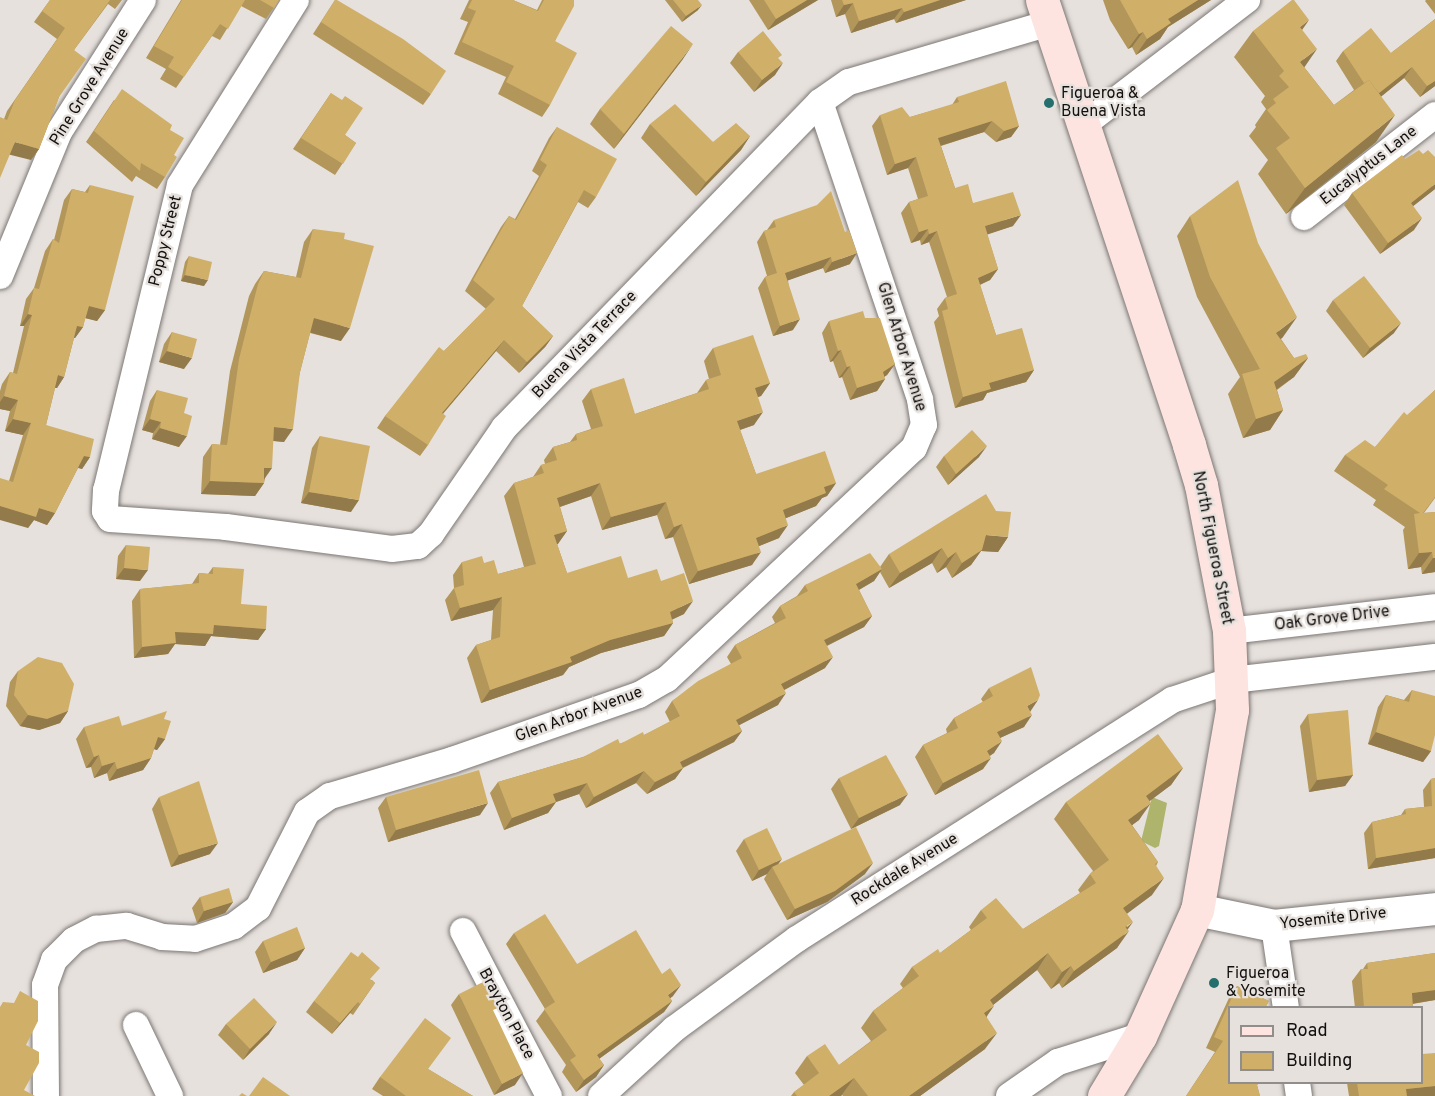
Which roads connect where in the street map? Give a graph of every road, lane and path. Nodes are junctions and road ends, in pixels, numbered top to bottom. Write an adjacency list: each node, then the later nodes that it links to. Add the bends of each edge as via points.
1 (143, 0): 9 (street, Pine Grove Avenue, via 59,132)
2 (296, 0): 10 (street, Poppy Street, via 180,185 106,490)
3 (1248, 0): 7 (street)
4 (1046, 12): 5 (street, Buena Vista Terrace, via 849,82); 7 (main road, North Figueroa Street)
5 (820, 102): 10 (street, Buena Vista Terrace, via 504,428 431,534 417,546 392,549 226,527 110,519); 22 (street, Glen Arbor Avenue, via 920,399 924,425 914,448 667,679 639,695 452,760 330,796 307,812 258,908 234,926 195,939 162,937 127,926 86,932 74,940 54,960 45,985)
6 (1435, 115): 8 (street, Eucalyptus Lane)
7 (1082, 126): 12 (main road, North Figueroa Street, via 1189,445)
8 (1304, 217)
9 (0, 276)
10 (105, 511)
11 (1435, 607): 12 (street, Oak Grove Drive)
12 (1229, 632): 14 (main road, North Figueroa Street)
13 (1435, 657): 14 (street)
14 (1232, 680): 16 (main road, North Figueroa Street, via 1224,765); 25 (street, Rockdale Avenue, via 1172,700 1121,729 796,939 674,1029)
15 (1435, 909): 17 (street, Yosemite Drive)
16 (1197, 910): 17 (street, Yosemite Drive); 21 (main road, North Figueroa Street)
17 (1274, 926): 19 (street)
18 (463, 931): 24 (street, Brayton Place)
19 (1286, 1006)
20 (136, 1025): 23 (street)
21 (1140, 1036): 26 (street, via 1058,1062); 27 (main road, North Figueroa Street)
22 (46, 1096)
23 (170, 1096)
24 (549, 1096)
25 (601, 1096)
26 (1009, 1096)
27 (1104, 1096)

